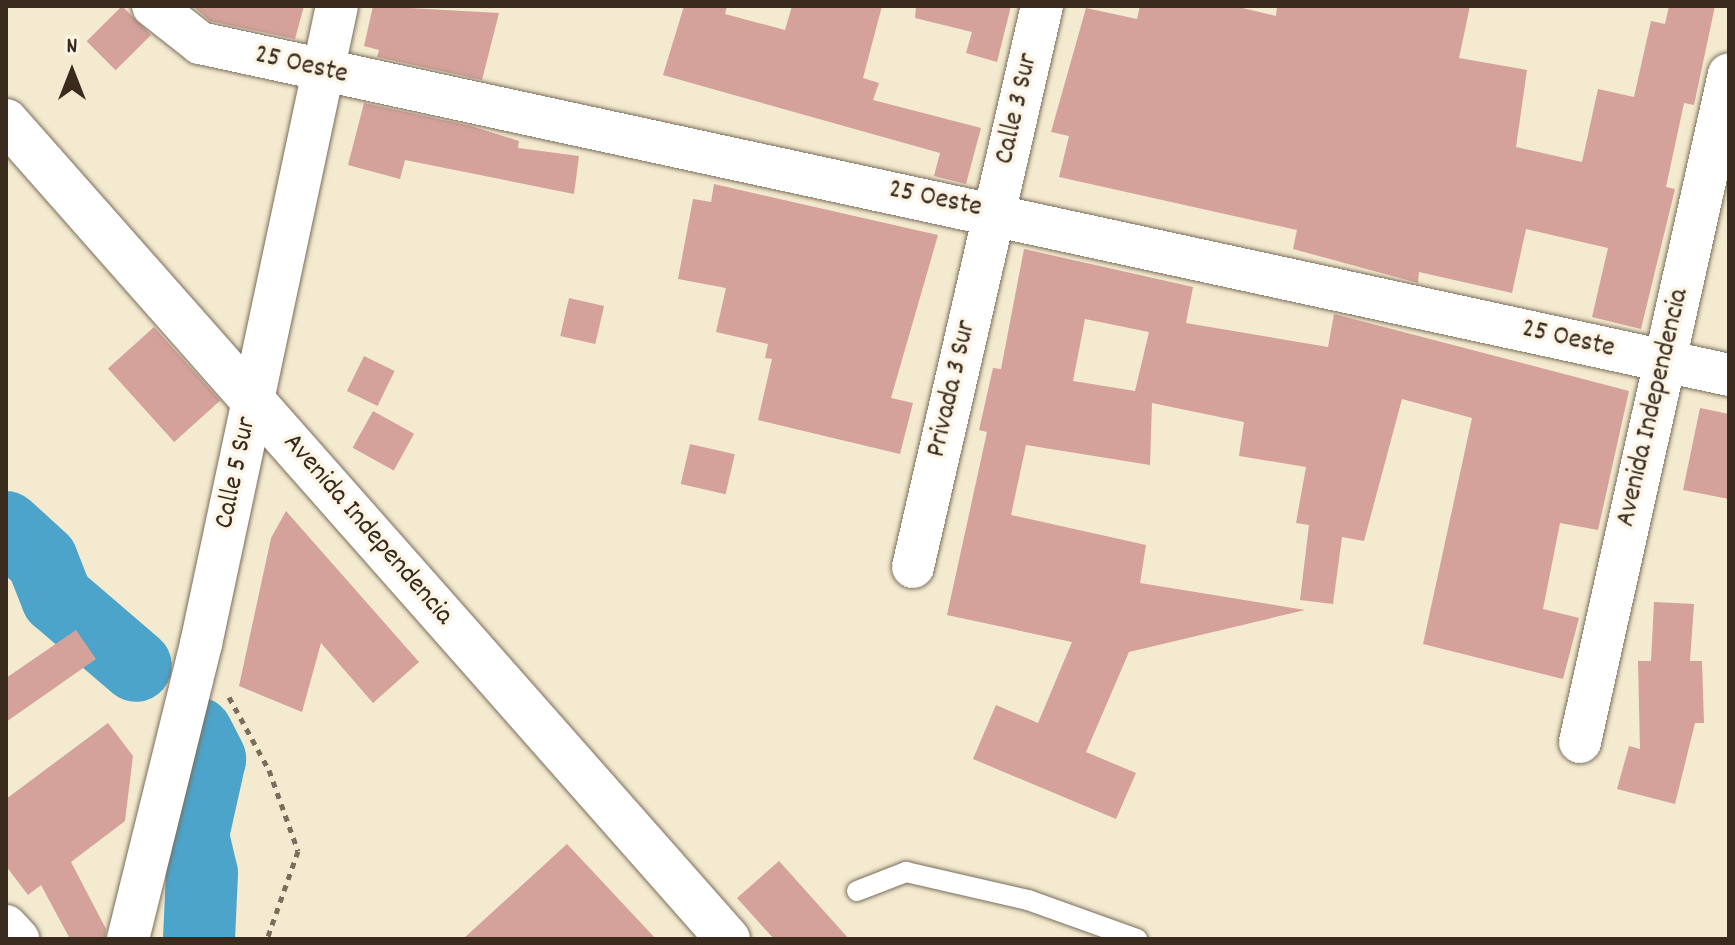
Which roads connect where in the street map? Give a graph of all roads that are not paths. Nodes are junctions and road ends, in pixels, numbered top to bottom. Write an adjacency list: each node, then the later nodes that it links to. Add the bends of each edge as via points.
1 (153, 6): 4 (street, 25 Oeste, via 200,43)
2 (337, 6): 4 (street, Calle 5 Sur)
3 (1042, 6): 7 (street, Calle 3 Sur)
4 (321, 71): 7 (street, 25 Oeste); 10 (street, Calle 5 Sur)
5 (1729, 74): 8 (street, Avenida Independencia)
6 (6, 121): 10 (street, Avenida Independencia)
7 (994, 212): 8 (street, 25 Oeste); 11 (street, Privada 3 Sur)
8 (1665, 361): 9 (street, 25 Oeste); 12 (street, Avenida Independencia)
9 (1729, 375)
10 (252, 400): 16 (street, Calle 5 Sur, via 201,644); 17 (street, Avenida Independencia)
11 (913, 567)
12 (1580, 742)
13 (857, 891): 18 (lane, via 906,872 1028,900)
14 (6, 926): 15 (street)
15 (18, 939)
16 (128, 939)
17 (728, 939)
18 (1137, 939)

